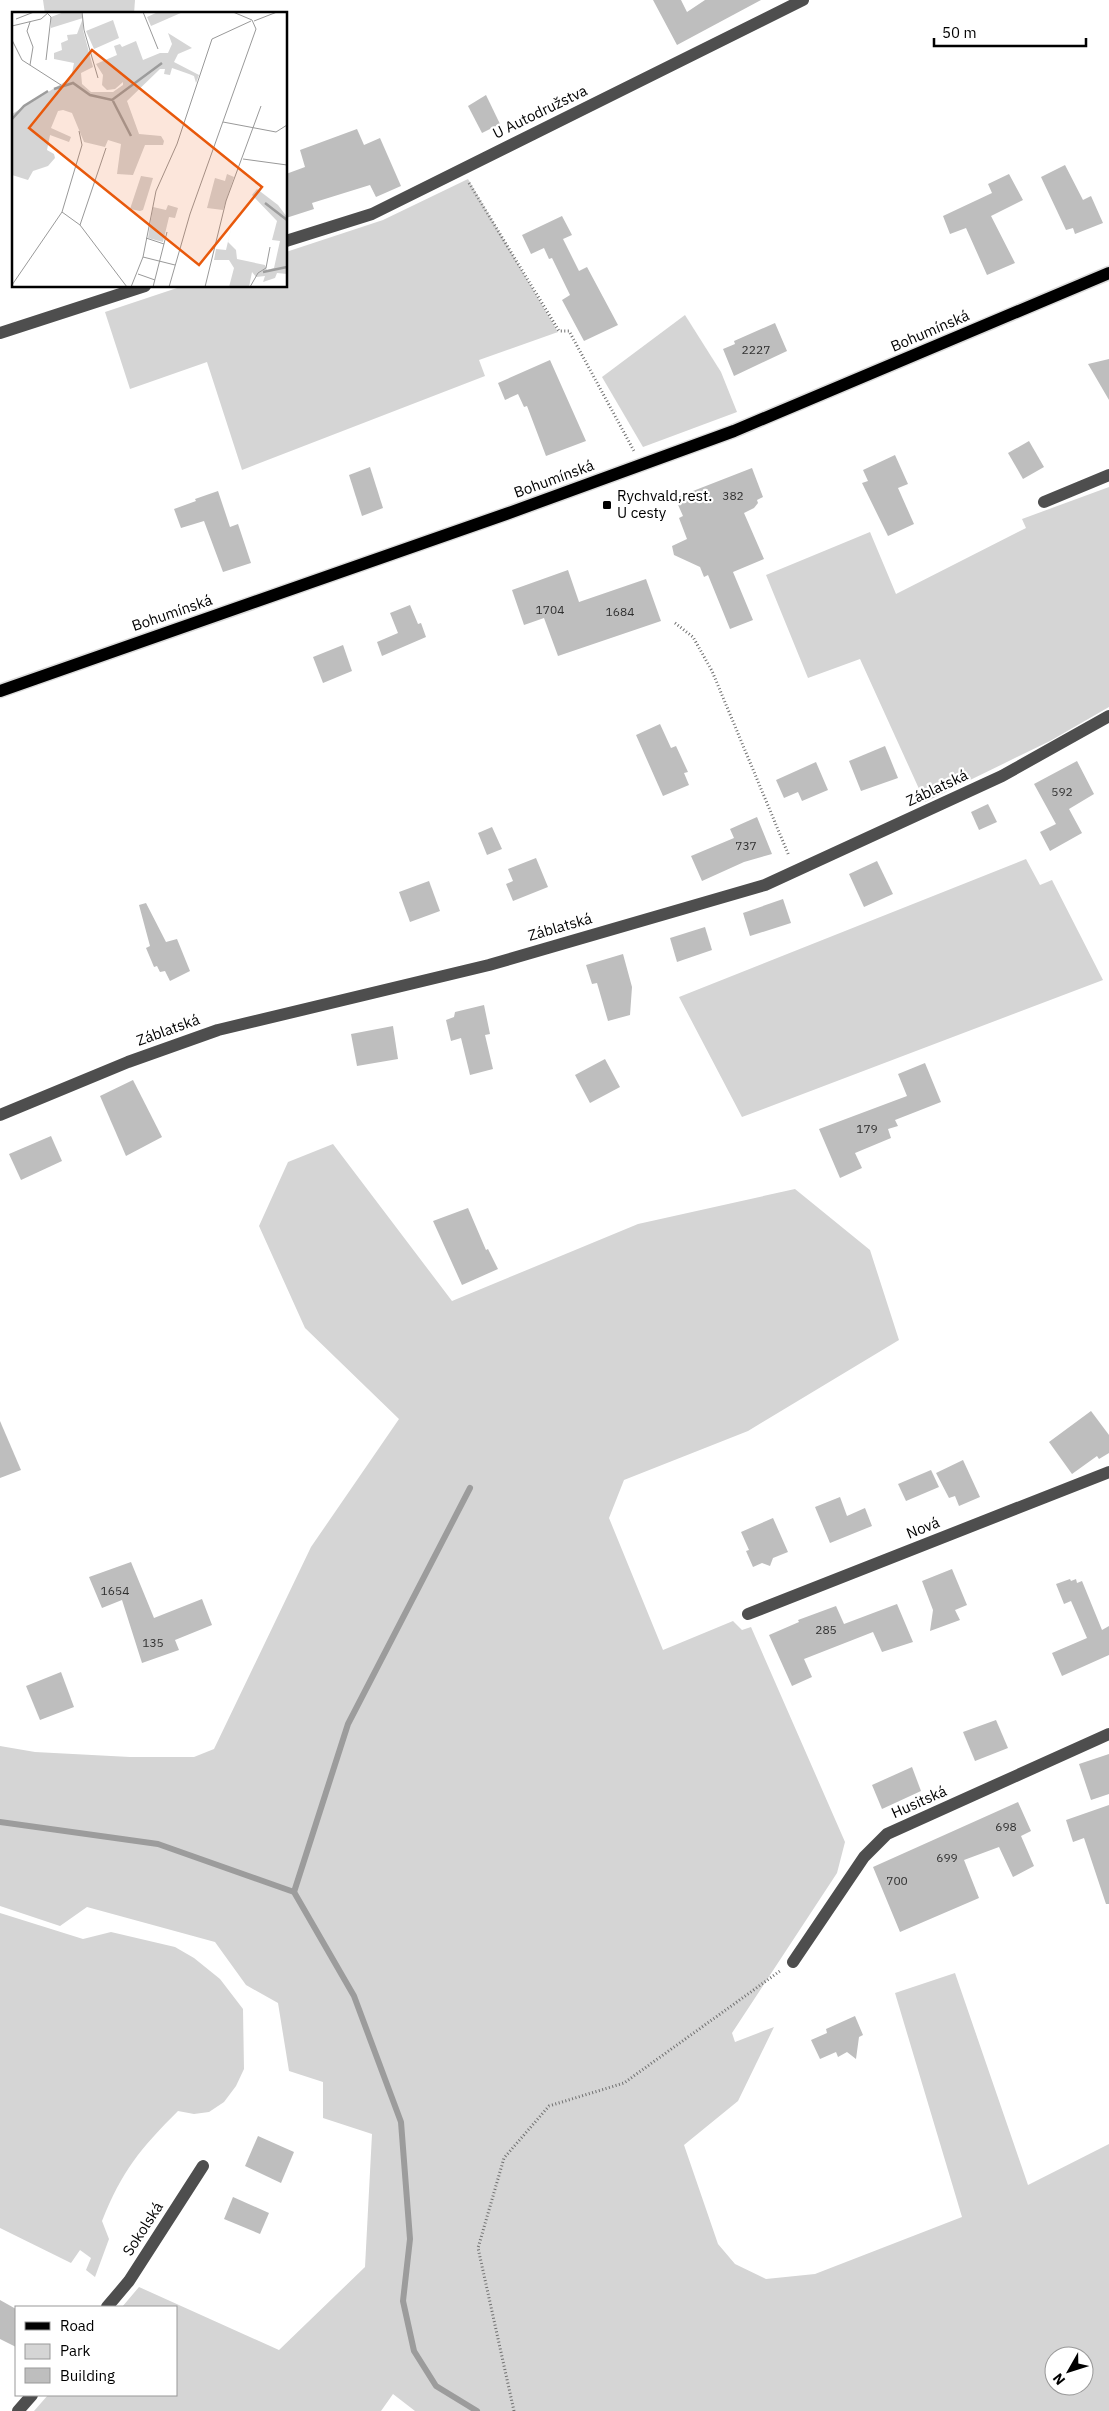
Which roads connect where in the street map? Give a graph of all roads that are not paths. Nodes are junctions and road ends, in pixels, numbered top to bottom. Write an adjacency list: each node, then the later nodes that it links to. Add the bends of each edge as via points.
1 (803, 0): 2 (street, U Autodružstva, via 372,214)
2 (288, 240)
3 (1109, 273): 8 (main road, Bohumínská, via 734,431)
4 (139, 288): 5 (street)
5 (0, 333)
6 (1109, 475): 7 (street)
7 (1044, 502)
8 (0, 691)
9 (1109, 716): 10 (street, Záblatská, via 1002,776 765,885 489,965 218,1030 128,1062)
10 (0, 1115)
11 (1109, 1472): 12 (street, Nová)
12 (748, 1614)
13 (1109, 1734): 14 (street, Husitská, via 887,1834 864,1857)
14 (793, 1962)
15 (203, 2166): 16 (street, Sokolská, via 129,2281)
16 (108, 2306)
17 (31, 2396): 18 (street)
18 (18, 2411)

